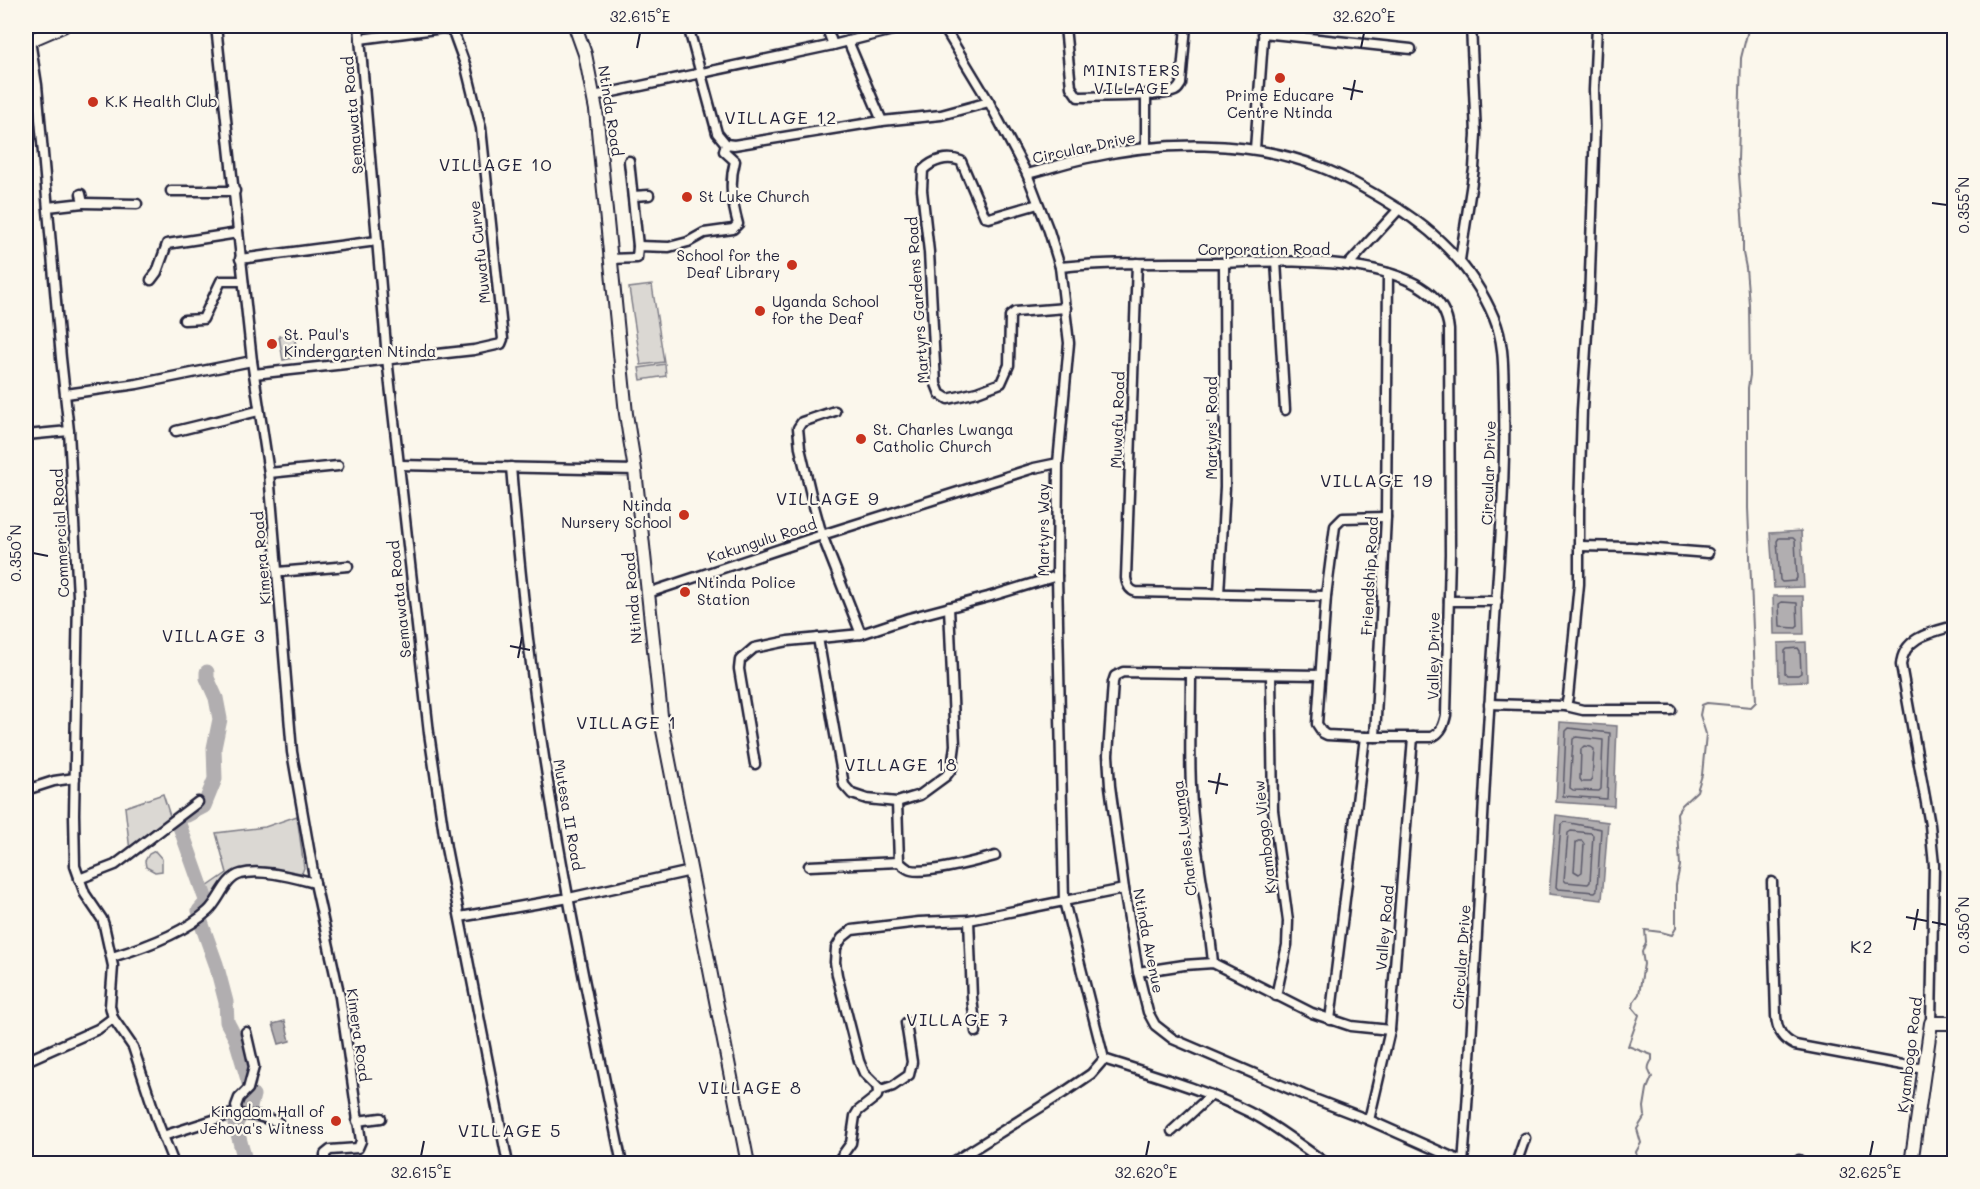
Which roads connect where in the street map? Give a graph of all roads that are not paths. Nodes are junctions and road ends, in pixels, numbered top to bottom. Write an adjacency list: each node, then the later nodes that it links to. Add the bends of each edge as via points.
1 (63, 26): 15 (main road)
2 (216, 26): 30 (street, Kimera Road)
3 (359, 26): 14 (street, Semawata Road)
4 (575, 26): 21 (main road, Ntinda Road)
5 (688, 26): 19 (street)
6 (826, 26): 17 (street)
7 (908, 26): 16 (street)
8 (943, 26): 22 (street, Martyrs Way)
9 (1186, 26): 20 (street, via 1181,84 1173,92)
10 (1471, 26): 42 (street, via 1476,134)
11 (1597, 26): 72 (street)
12 (1065, 27): 20 (street, via 1071,87 1078,97)
13 (1264, 29): 18 (street); 26 (street)
14 (360, 39): 38 (street, Semawata Road); 54 (street, Muwafu Curve, via 443,28 454,34 481,128 504,339 501,344 474,350)
15 (28, 41): 35 (street, Commercial Road, via 37,85)
16 (848, 41): 17 (street); 23 (street)
17 (833, 45): 19 (street)
18 (1411, 49)
19 (702, 74): 21 (street); 24 (street, via 717,134)
20 (1146, 94): 25 (street)
21 (594, 96): 41 (main road, Ntinda Road)
22 (989, 102): 23 (street, via 941,115); 28 (street, Martyrs Way)
23 (882, 121): 24 (street)
24 (726, 144): 39 (street, via 724,150 735,161 731,190 738,224 733,229 704,233 669,248)
25 (1146, 148): 26 (street, Circular Drive); 28 (street, Circular Drive, via 1085,158)
26 (1255, 149): 36 (street, Circular Drive, via 1319,167 1364,187)
27 (629, 162): 32 (street)
28 (1027, 174): 34 (street, Martyrs Way)
29 (171, 191): 30 (street)
30 (235, 191): 37 (street, Kimera Road)
31 (649, 195): 32 (street)
32 (633, 196): 39 (street)
33 (137, 204): 35 (street, via 82,198)
34 (1038, 204): 47 (street, Martyrs Way); 51 (street, Martyrs Gardens Road, via 985,217 961,161 936,160 923,170 936,384 940,394 948,399 1001,383 1009,365 1010,316 1015,312)
35 (48, 207): 57 (street, Commercial Road)
36 (1399, 209): 42 (street, Circular Drive); 46 (street)
37 (238, 233): 40 (street, Kimera Road); 49 (street, via 167,244)
38 (377, 241): 40 (street); 54 (street, Semawata Road)
39 (638, 246): 41 (street, via 637,258)
40 (240, 259): 50 (street, Kimera Road)
41 (610, 259): 68 (main road, Ntinda Road)
42 (1460, 260): 81 (street, Circular Drive, via 1494,317 1503,349)
43 (1276, 261): 44 (street, Corporation Road); 46 (street, Corporation Road); 58 (street)
44 (1224, 262): 45 (street, Corporation Road); 78 (street, Martyrs' Road, via 1226,487)
45 (1137, 263): 47 (street, Corporation Road); 78 (street, Muwafu Road, via 1127,585 1136,592)
46 (1348, 265): 48 (street, Corporation Road)
47 (1060, 267): 51 (street, Martyrs Way)
48 (1388, 273): 53 (street, Corporation Road, via 1426,290); 70 (street, Friendship Road)
49 (151, 280)
50 (243, 281): 52 (street, via 221,281 203,319); 55 (street, Kimera Road)
51 (1066, 308): 64 (street, Martyrs Way, via 1069,343)
52 (184, 320)
53 (1448, 320): 80 (street, Valley Drive)
54 (387, 358): 56 (street); 65 (street, Semawata Road)
55 (252, 362): 56 (street, Kimera Road); 57 (street)
56 (254, 374): 59 (street, Kimera Road)
57 (66, 394): 61 (street, Commercial Road)
58 (1285, 410)
59 (258, 411): 62 (street); 69 (street, Kimera Road)
60 (835, 411): 71 (street, via 808,419 798,428)
61 (69, 431): 63 (street); 95 (street, Commercial Road, via 78,596)
62 (176, 431)
63 (26, 435)
64 (1058, 463): 71 (street, Kakungulu Road); 76 (street, Martyrs Way)
65 (400, 465): 67 (street); 109 (street, Semawata Road, via 429,733)
66 (338, 466): 69 (street)
67 (511, 467): 68 (street); 107 (street, Mutesa II Road, via 527,638)
68 (635, 470): 77 (main road, Ntinda Road)
69 (269, 473): 75 (street, Kimera Road)
70 (1386, 517): 79 (street, Valley Drive, via 1338,521); 92 (street, Friendship Road)
71 (822, 535): 77 (street, Kakungulu Road); 84 (street)
72 (1579, 546): 73 (street); 90 (street, via 1580,584)
73 (1708, 553)
74 (348, 566): 75 (street)
75 (278, 572): 105 (street, Kimera Road, via 292,752)
76 (1057, 576): 82 (street); 108 (street, Martyrs Way)
77 (648, 593): 102 (main road, Ntinda Road, via 662,725)
78 (1219, 594): 79 (street)
79 (1326, 596): 88 (street, Valley Drive)
80 (1449, 601): 81 (street); 93 (street, Valley Drive, via 1446,715 1438,734)
81 (1497, 601): 89 (street, Circular Drive)
82 (949, 607): 84 (street); 98 (street, via 955,745 951,768 920,795)
83 (1954, 626): 118 (street, Kyambogo Road, via 1915,640 1904,650 1901,665 1934,865)
84 (861, 633): 85 (street)
85 (818, 638): 94 (street, via 754,648 740,660); 98 (street, via 844,785 852,794 867,799)
86 (1191, 673): 87 (street); 106 (street, Ntinda Avenue, via 1123,672 1113,682 1108,755); 112 (street, Charles Lwanga, via 1193,816)
87 (1271, 675): 88 (street); 114 (street, Kyambogo View, via 1273,810 1288,921)
88 (1320, 675): 92 (street, Valley Drive, via 1319,729 1333,737)
89 (1489, 704): 90 (street); 136 (street, Circular Drive)
90 (1566, 706): 91 (street, via 1583,710)
91 (1671, 710)
92 (1370, 737): 93 (street, Valley Drive); 116 (street, Friendship Road)
93 (1413, 737): 120 (street, Valley Road)
94 (755, 765)
95 (75, 778): 96 (street); 103 (street, Commercial Road, via 75,866)
96 (26, 790)
97 (198, 802): 103 (street, via 115,865)
98 (897, 802): 100 (street)
99 (995, 856): 100 (street, via 913,871)
100 (899, 862): 101 (street)
101 (809, 866)
102 (691, 871): 107 (street); 141 (main road, Ntinda Road)
103 (79, 879): 111 (street, Commercial Road, via 102,919)
104 (1772, 882): 125 (street, via 1776,1016 1783,1037 1795,1045)
105 (315, 883): 111 (street, via 269,874 241,874 232,878 215,904 195,920 146,947); 131 (street, Kimera Road, via 340,998)
106 (1124, 889): 108 (street); 113 (street, Ntinda Avenue)
107 (569, 898): 109 (street); 140 (street, Mutesa II Road)
108 (1064, 902): 110 (street); 123 (street, Martyrs Way)
109 (460, 917): 139 (street, Semawata Road)
110 (969, 920): 122 (street); 126 (street, via 852,930 836,948 837,975 859,1061)
111 (112, 957): 115 (street, Commercial Road)
112 (1213, 963): 113 (street); 114 (street)
113 (1138, 972): 130 (street, Ntinda Avenue, via 1148,1012 1164,1034)
114 (1276, 996): 116 (street)
115 (112, 1018): 124 (street, via 98,1029); 134 (street, via 133,1047)
116 (1330, 1020): 120 (street)
117 (906, 1023): 126 (street, via 912,1062 909,1075)
118 (1931, 1023): 119 (main road); 125 (main road, Kyambogo Road)
119 (1954, 1023)
120 (1390, 1030): 130 (street, Valley Road)
121 (246, 1032): 128 (street, via 254,1067 248,1089 236,1106)
122 (976, 1032)
123 (1104, 1059): 127 (street); 143 (street, via 1091,1074)
124 (26, 1061)
125 (1924, 1069): 146 (main road, Kyambogo Road)
126 (878, 1091): 142 (street, via 858,1110 851,1143)
127 (1211, 1095): 133 (street); 144 (street, via 1267,1122)
128 (238, 1114): 132 (street); 134 (street)
129 (381, 1118): 131 (street)
130 (1369, 1120): 136 (street, Ntinda Avenue)
131 (357, 1121): 138 (street, Kimera Road, via 361,1141 358,1148 330,1150)
132 (279, 1122)
133 (1172, 1131)
134 (163, 1136): 137 (street)
135 (1525, 1138): 145 (street)
136 (1463, 1163)
137 (174, 1164)
138 (325, 1164)
139 (508, 1164)
140 (622, 1164)
141 (748, 1164)
142 (836, 1164)
143 (950, 1164)
144 (1327, 1164)
145 (1516, 1164)
146 (1911, 1164)

